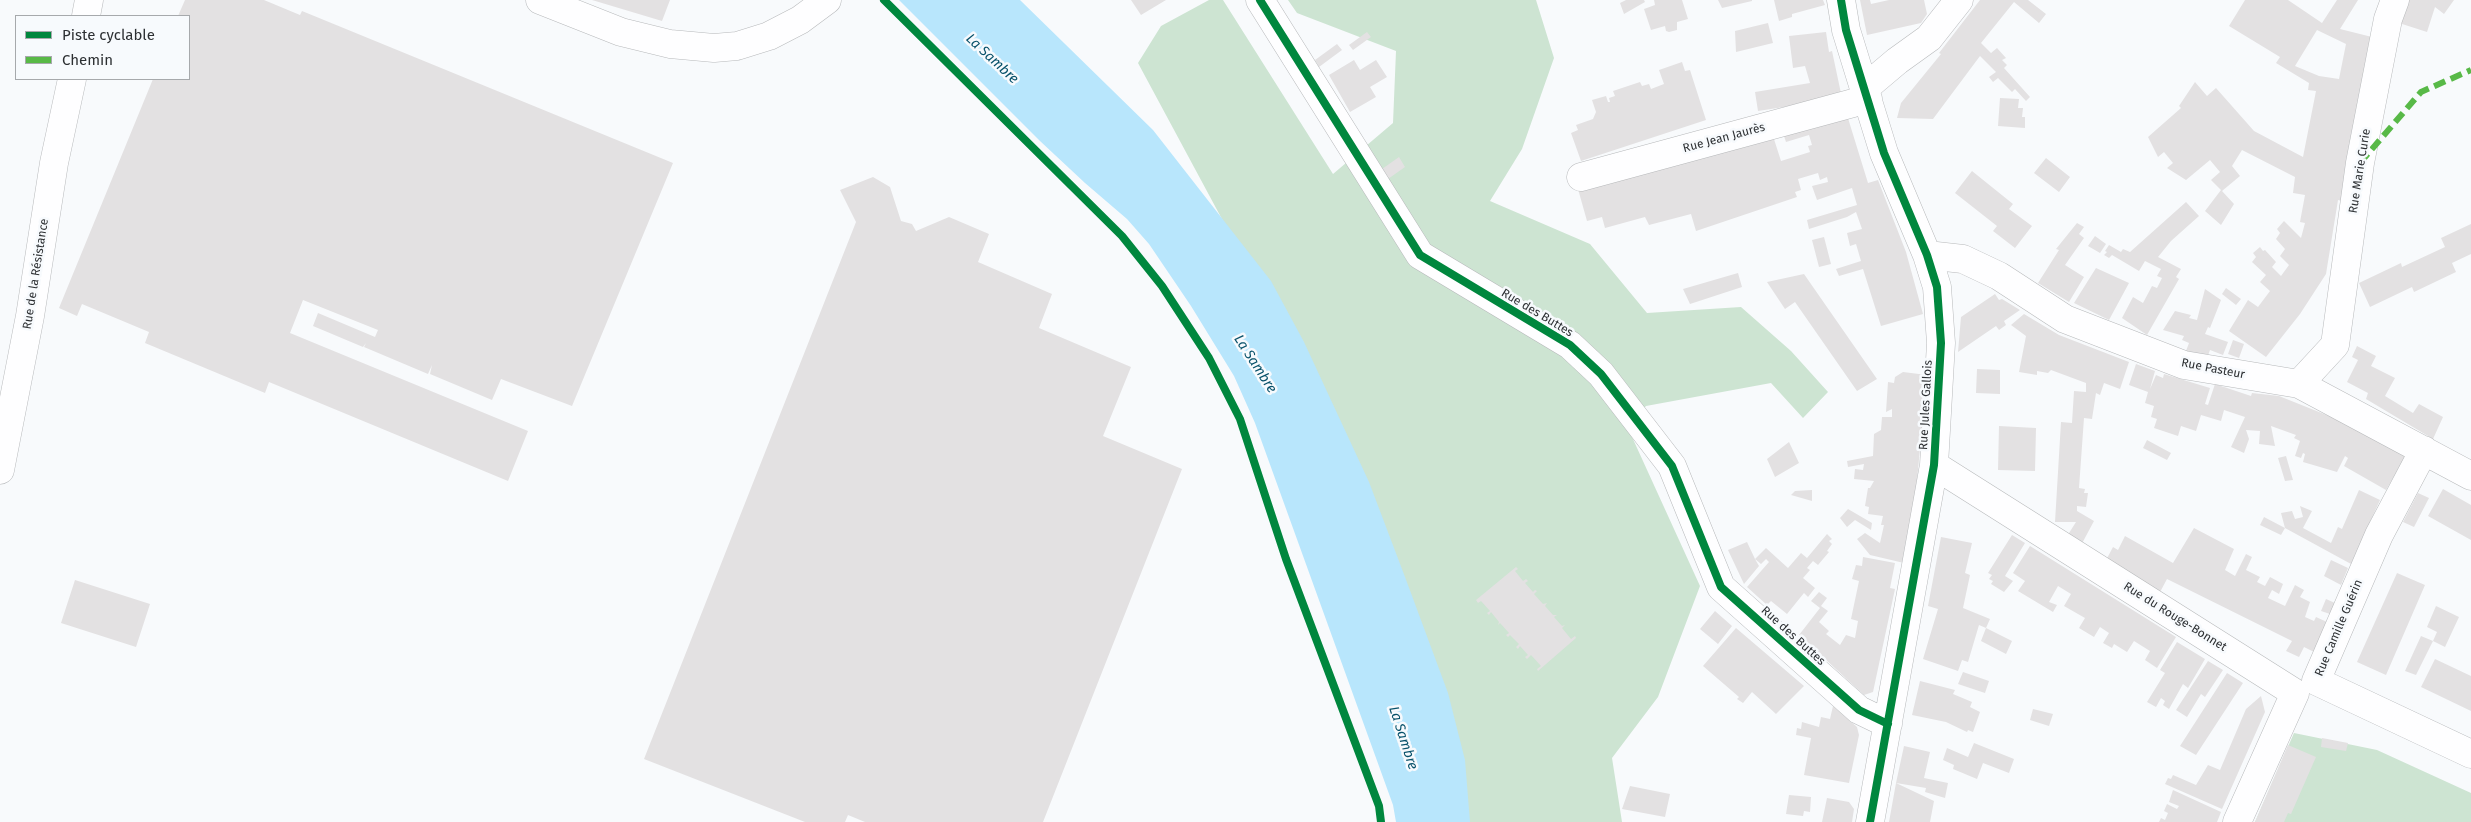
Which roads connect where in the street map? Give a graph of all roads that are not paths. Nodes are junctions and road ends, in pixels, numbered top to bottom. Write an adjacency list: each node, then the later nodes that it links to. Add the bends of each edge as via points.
1 (89, 0): 8 (street)
2 (540, 0): 3 (street, via 621,32 670,44 714,48 737,46 769,36 800,20)
3 (827, 0)
4 (1260, 0): 19 (street, Rue des Buttes, via 1420,255 1570,345 1602,374 1672,466 1721,586 1858,710)
5 (1841, 0): 10 (street, Rue Jules Gallois, via 1846,30)
6 (1959, 0): 10 (street, Rue Jean Jaurès, via 1929,38 1897,61)
7 (2395, 0): 13 (street, Rue Marie Curie, via 2388,19 2360,163 2335,344)
8 (86, 15)
9 (72, 80): 16 (street, Rue de la Résistance)
10 (1866, 93): 11 (street, Rue Jean Jaurès); 12 (street, Rue Jules Gallois, via 1884,154)
11 (1581, 176)
12 (1927, 255): 13 (street, Rue Pasteur, via 1963,259 1999,276 2065,319 2184,365); 15 (street, Rue Jules Gallois, via 1937,288 1941,343)
13 (2299, 384): 14 (street, Rue Pasteur)
14 (2424, 450): 17 (street, Rue Pasteur); 18 (street, Rue Camille Guérin, via 2378,535)
15 (1934, 466): 18 (street, Rue du Rouge-Bonnet); 19 (street, Rue Jules Gallois)
16 (0, 470)
17 (2471, 476)
18 (2305, 687): 20 (street, Rue Camille Guérin); 22 (street)
19 (1888, 724): 21 (street, Rue Jules Gallois)
20 (2471, 754)
21 (1870, 822)
22 (2238, 822)

